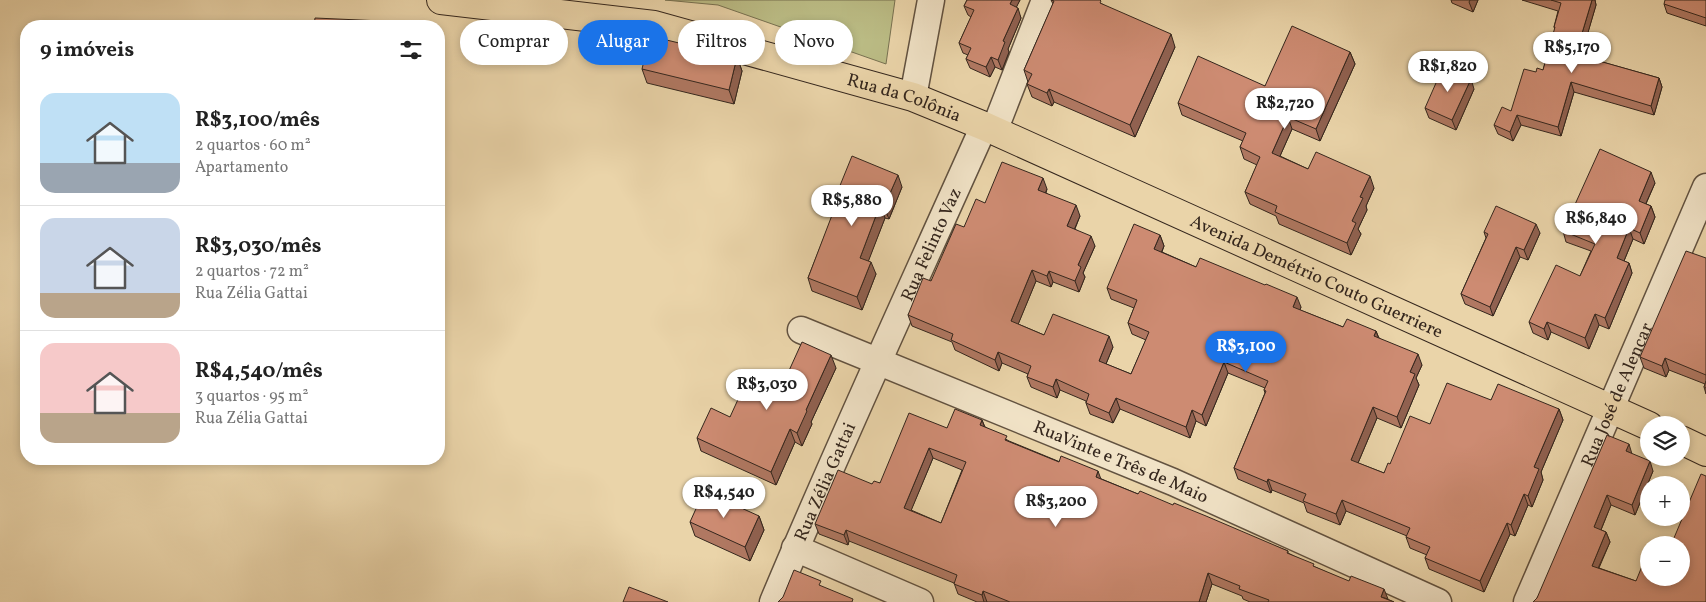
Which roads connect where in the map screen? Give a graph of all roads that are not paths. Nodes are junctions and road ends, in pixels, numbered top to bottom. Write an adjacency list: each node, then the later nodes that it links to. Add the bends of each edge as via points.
1 (441, 0): 4 (main road, Rua da Colônia, via 654,25)
2 (931, 0): 4 (street)
3 (1045, 0): 5 (street, Rua Felinto Vaz)
4 (913, 97): 5 (main road, Rua da Colônia)
5 (989, 128): 8 (street, Rua Felinto Vaz); 9 (main road, Avenida Demétrio Couto Guerriere)
6 (1706, 188): 9 (street, Rua José de Alencar)
7 (801, 330): 8 (street, RuaVinte e Três de Maio)
8 (879, 361): 13 (street, Rua Zélia Gattai); 16 (street, RuaVinte e Três de Maio, via 1173,482)
9 (1609, 408): 10 (main road, Avenida Demétrio Couto Guerriere); 17 (street, Rua José de Alencar)
10 (1640, 422)
11 (1690, 444): 12 (main road)
12 (1706, 452)
13 (795, 548): 14 (street, Rua Zélia Gattai); 15 (street)
14 (773, 602)
15 (920, 602)
16 (1438, 602)
17 (1527, 602)

